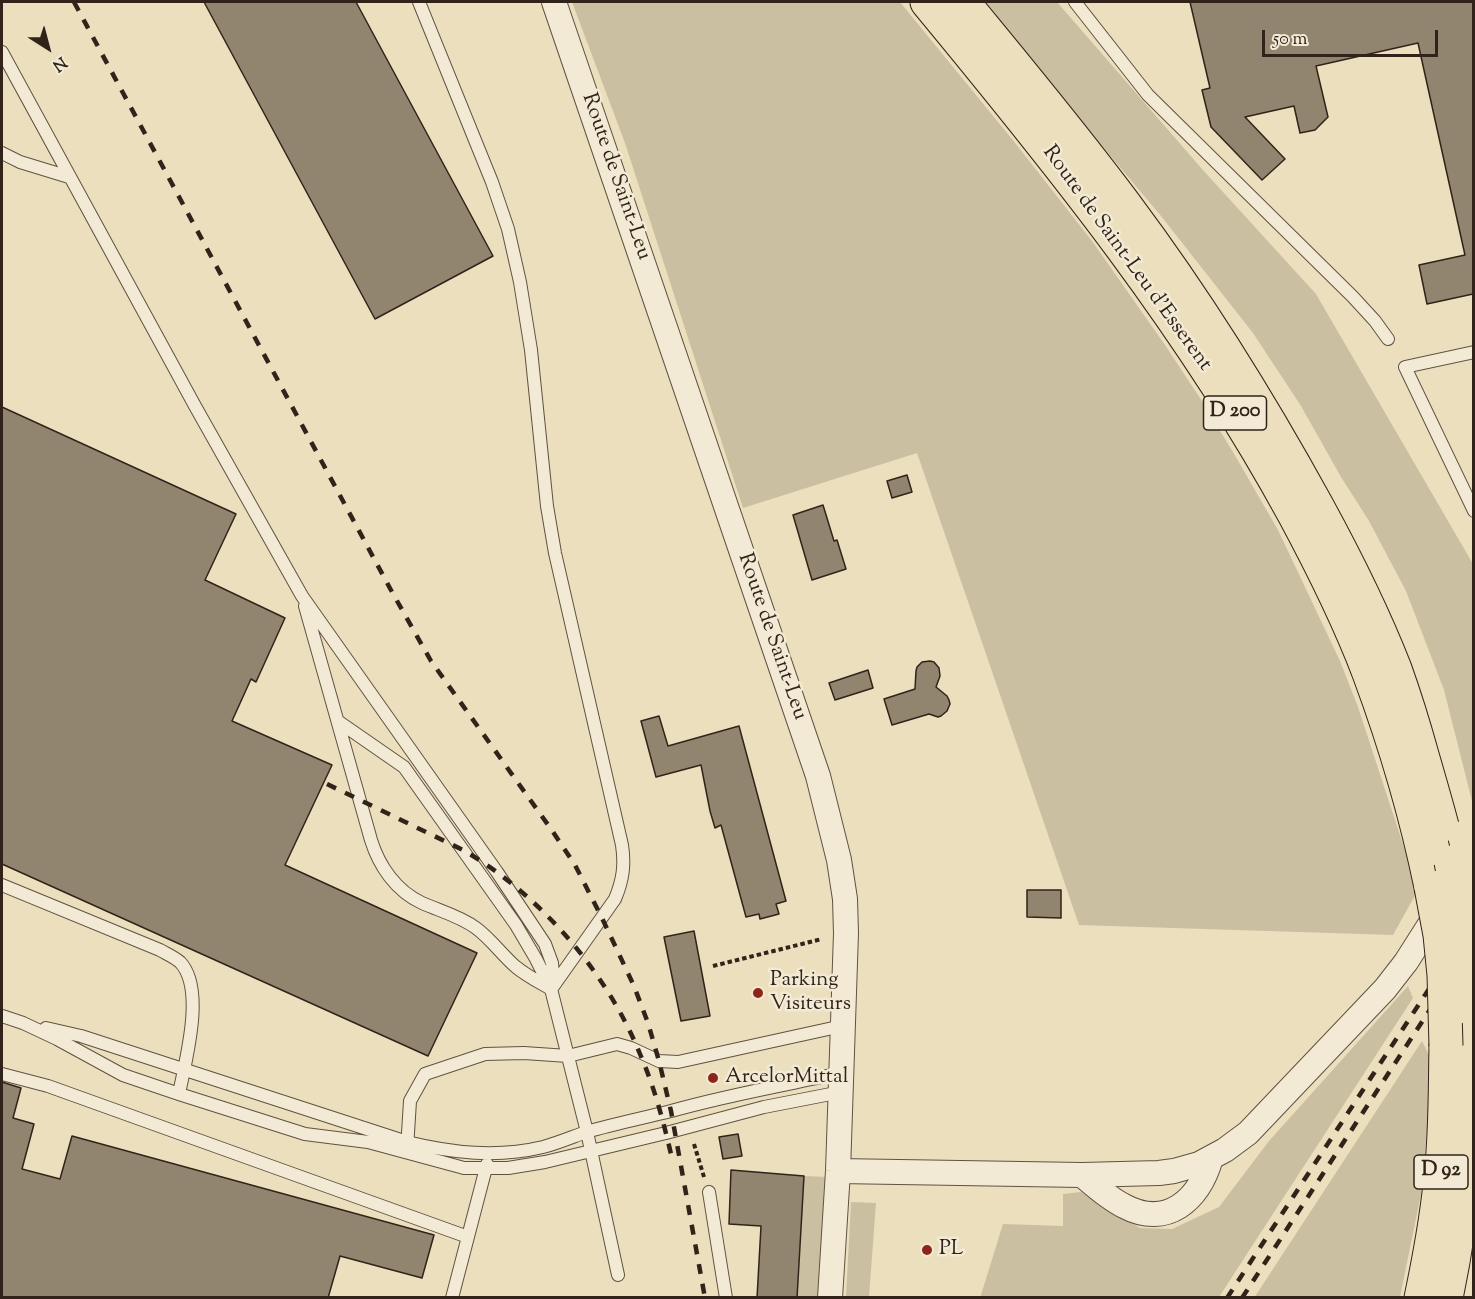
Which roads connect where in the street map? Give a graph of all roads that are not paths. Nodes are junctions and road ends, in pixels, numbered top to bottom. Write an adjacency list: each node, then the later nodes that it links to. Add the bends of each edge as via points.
1 (419, 2): 16 (lane, via 495,191 515,255 531,350 553,542 624,860 615,899)
2 (554, 2): 19 (street, Route de Saint-Leu, via 820,786 845,898)
3 (927, 2): 14 (main road, Route de Saint-Leu d'Esserent / D 200, via 1076,185 1221,390 1318,560 1368,671 1407,787 1425,858)
4 (963, 2): 14 (main road, Route de Saint-Leu d'Esserent / D 200, via 1125,204 1200,311 1302,477 1367,604 1395,670)
5 (1075, 2): 9 (lane, via 1148,95 1353,297)
6 (2, 52): 8 (lane)
7 (2, 153): 8 (lane)
8 (69, 177): 12 (lane)
9 (1388, 339)
10 (1473, 352): 11 (lane, via 1405,367)
11 (1473, 511)
12 (302, 596): 13 (lane); 16 (lane, via 498,872 541,939 552,963)
13 (339, 722): 16 (lane, via 404,767 516,925); 16 (lane, via 375,852 385,871 420,902 478,929 516,967)
14 (1459, 864): 20 (main road, Route de Saint-Leu d'Esserent / D 200, bridge, via 1441,945); 30 (street, via 1406,962 1385,989 1257,1125); 41 (main road, D 200, bridge, via 1469,1008 1470,1110 1464,1193)
15 (2, 885): 22 (lane, via 160,950 179,962 191,986 193,1010)
16 (551, 989): 21 (lane)
17 (2, 1016): 18 (lane)
18 (22, 1023): 22 (lane, via 81,1036); 25 (lane, via 123,1075)
19 (842, 1026): 21 (lane, via 678,1062 659,1061 617,1044); 24 (street, Route de Saint-Leu)
20 (1446, 1046): 40 (main road, Route de Saint-Leu d'Esserent / D 92, via 1440,1183)
21 (568, 1056): 26 (lane); 27 (lane, via 485,1054 425,1074 410,1101)
22 (184, 1069): 25 (lane); 27 (lane)
23 (2, 1074): 35 (lane, via 48,1086)
24 (841, 1082): 26 (lane, via 716,1100); 28 (lane, via 764,1107); 32 (street, Route de Saint-Leu)
25 (179, 1094): 27 (lane, via 305,1134)
26 (587, 1132): 28 (lane); 29 (lane, via 534,1149)
27 (407, 1147): 29 (lane); 31 (lane, via 464,1168)
28 (591, 1151): 31 (lane, via 517,1167); 36 (lane)
29 (489, 1154): 31 (lane)
30 (1211, 1158): 33 (street, via 1159,1173); 33 (street, via 1193,1195 1183,1205 1159,1214 1123,1206)
31 (486, 1169): 35 (lane)
32 (838, 1171): 33 (street); 39 (street, Route de Saint-Leu)
33 (1082, 1175)
34 (709, 1192): 38 (lane)
35 (468, 1238): 37 (lane)
36 (618, 1275)
37 (452, 1298)
38 (726, 1298)
39 (830, 1298)
40 (1421, 1298)
41 (1446, 1298)

